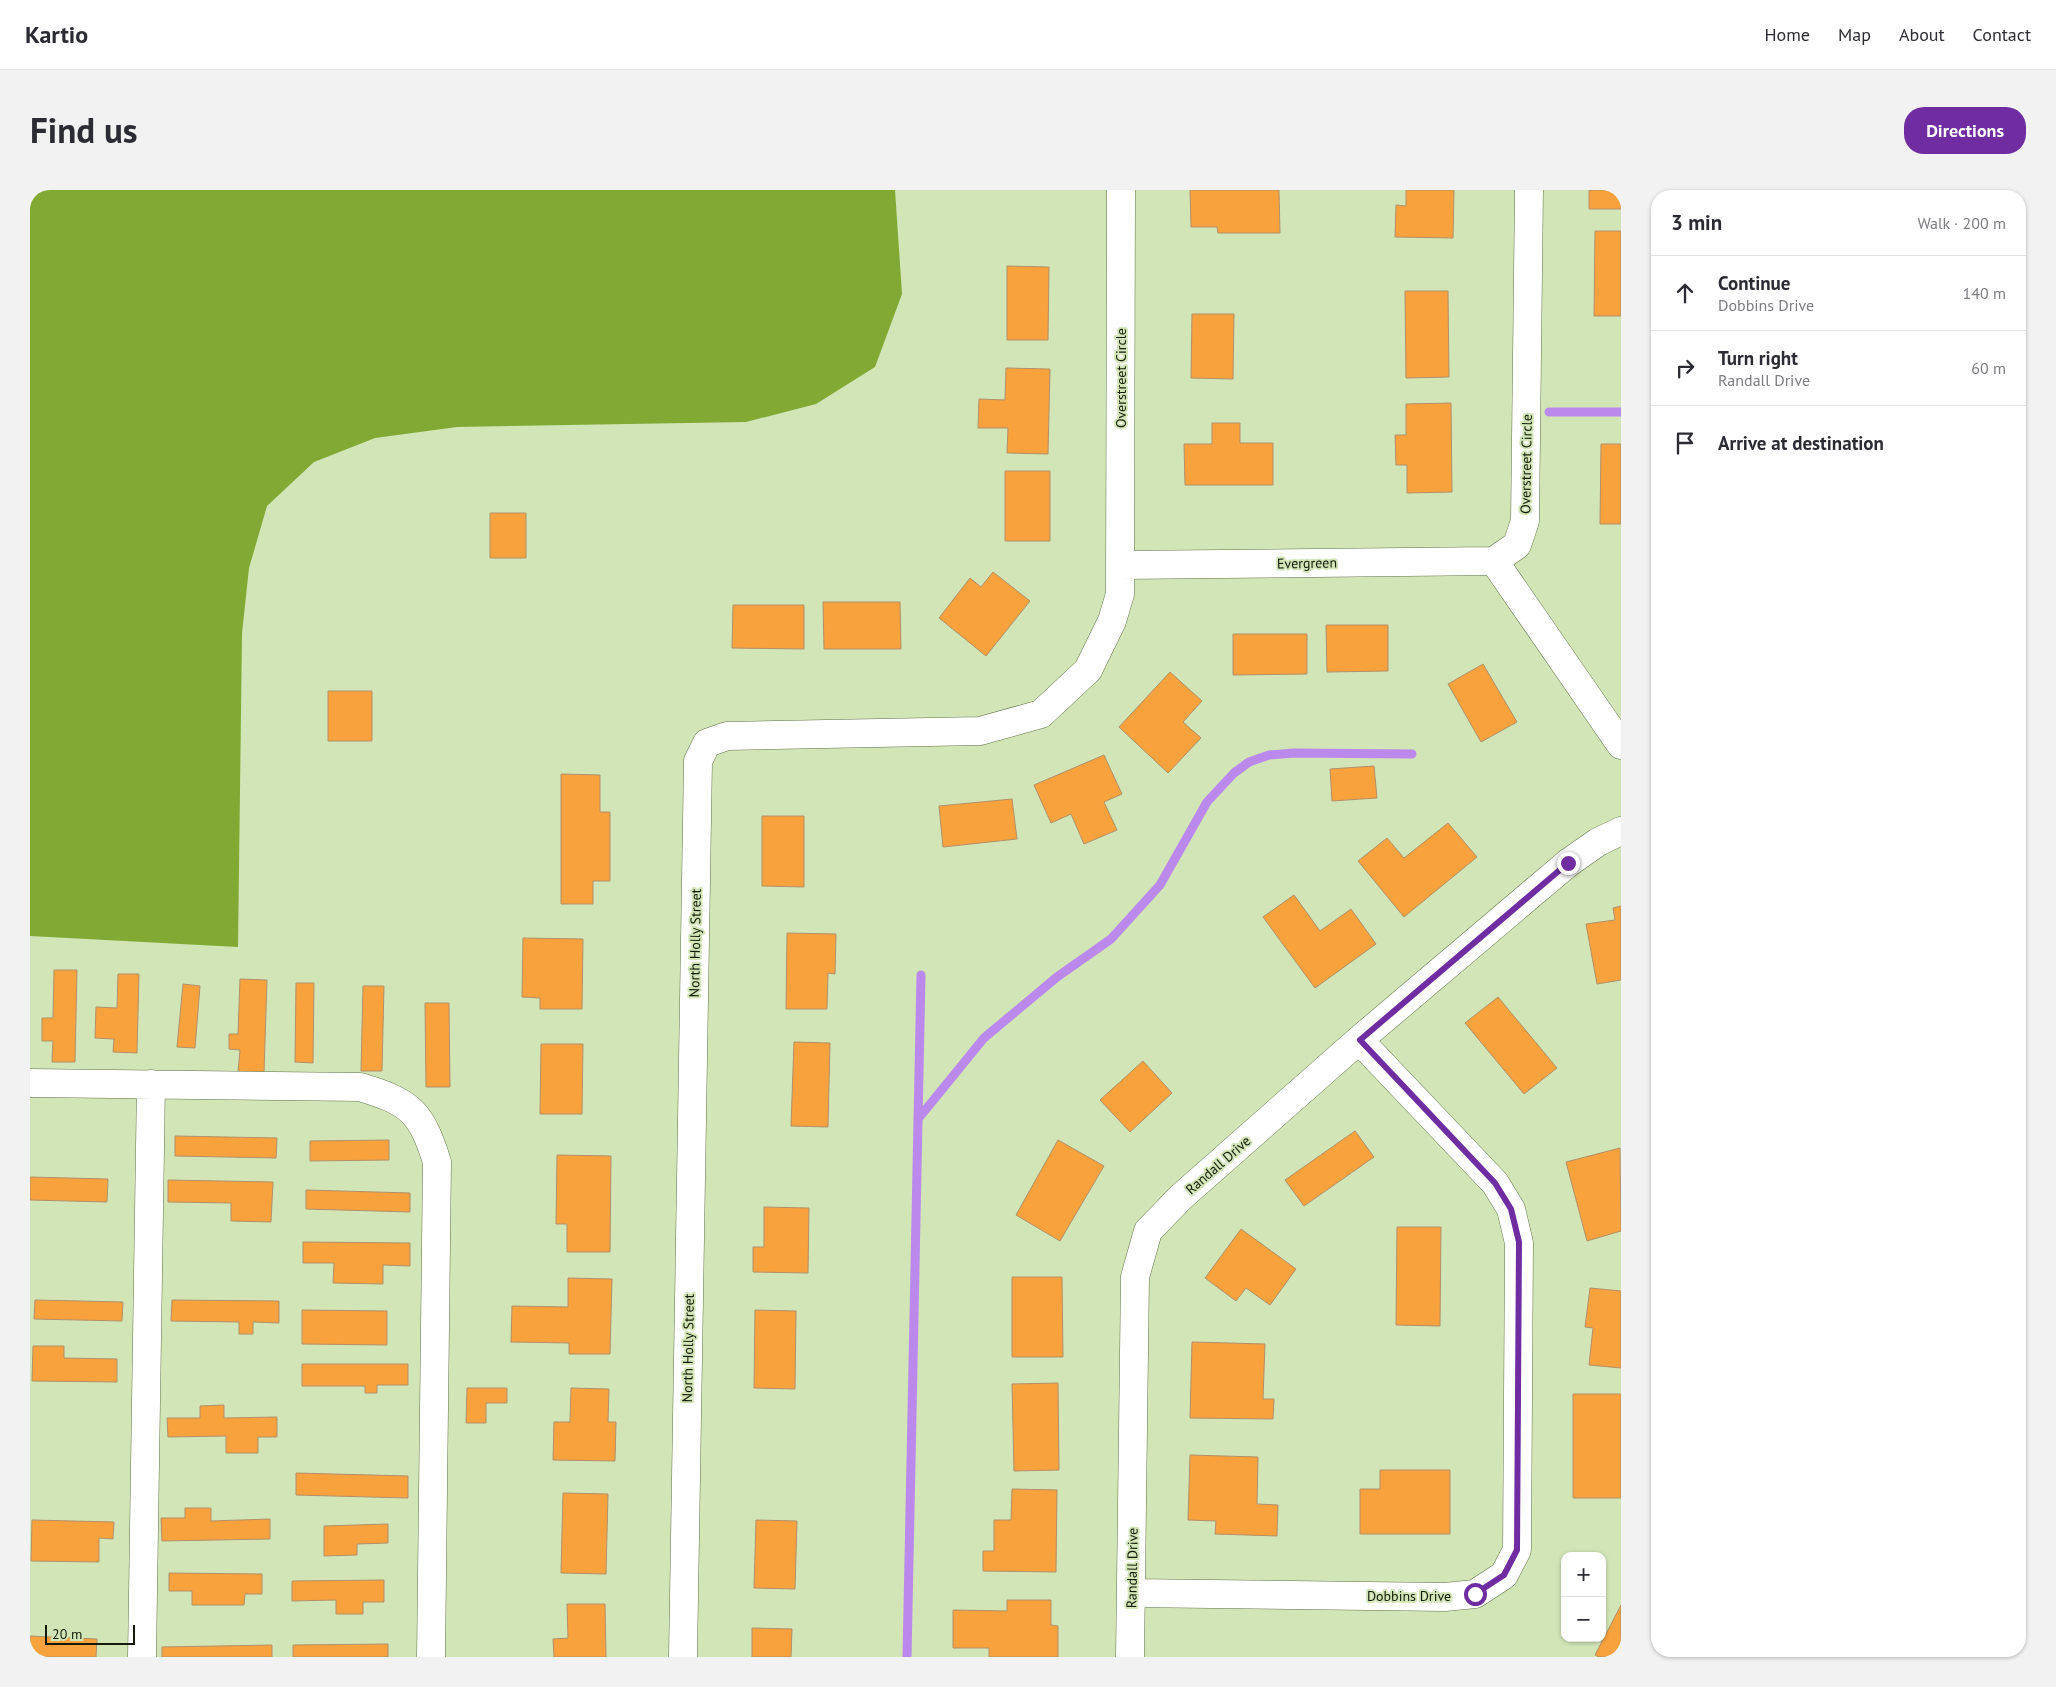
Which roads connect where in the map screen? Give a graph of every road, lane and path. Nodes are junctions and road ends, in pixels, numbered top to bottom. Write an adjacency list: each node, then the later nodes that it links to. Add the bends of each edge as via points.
1 (1121, 190): 4 (street, Overstreet Circle)
2 (1529, 190): 3 (street, Overstreet Circle, via 1525,521 1517,546)
3 (1494, 561): 4 (street, Evergreen); 5 (street)
4 (1121, 565): 13 (street, North Holly Street, via 1120,594 1112,622 1088,670 1041,714 980,731 727,736 708,743 698,761)
5 (1621, 745)
6 (1621, 831): 7 (street, Randall Drive, via 1568,863)
7 (1360, 1040): 10 (street, Randall Drive, via 1181,1197 1148,1231 1135,1277); 10 (street, Dobbins Drive, via 1495,1183 1511,1209 1519,1242 1517,1550 1504,1575 1475,1594 1446,1597)
8 (30, 1083): 9 (street)
9 (151, 1084): 11 (street); 12 (street, via 360,1086 390,1096 413,1110 428,1134 437,1162)
10 (1131, 1593): 14 (street, Randall Drive)
11 (142, 1657)
12 (431, 1657)
13 (683, 1657)
14 (1130, 1657)

